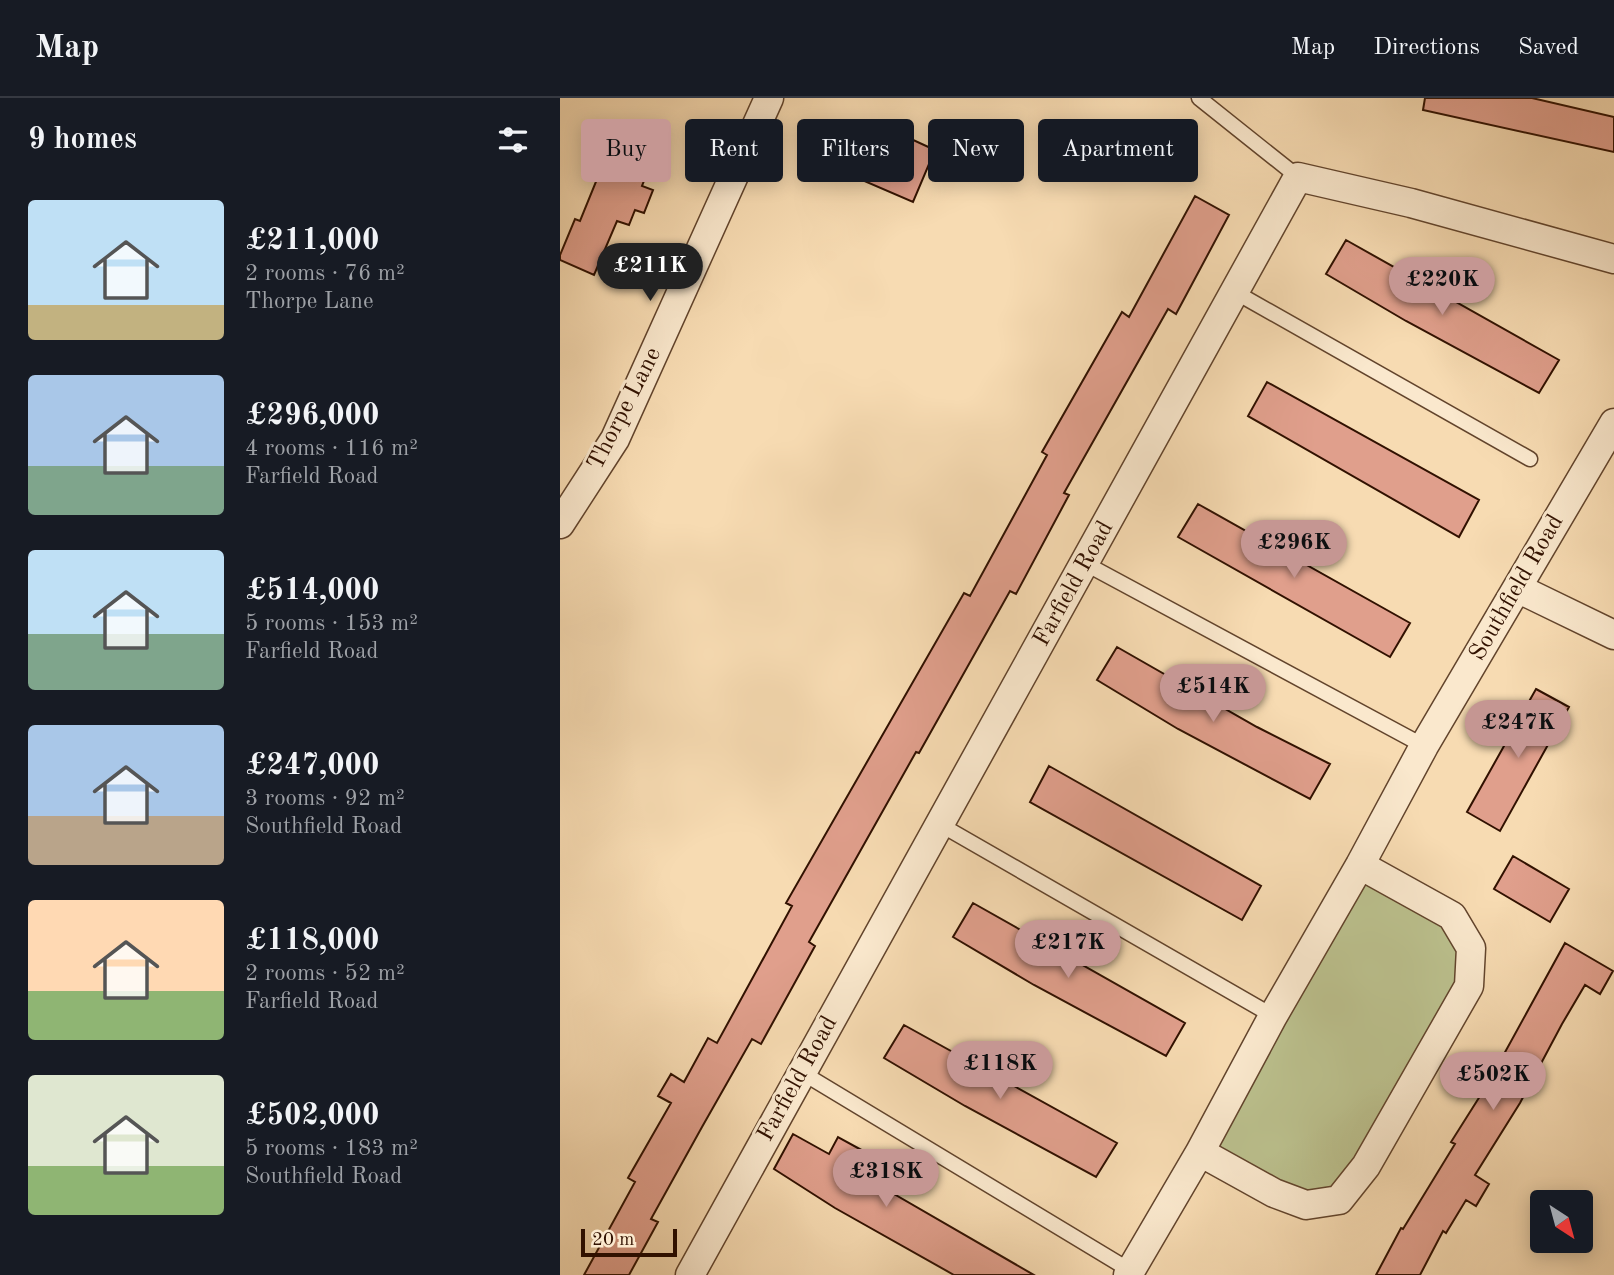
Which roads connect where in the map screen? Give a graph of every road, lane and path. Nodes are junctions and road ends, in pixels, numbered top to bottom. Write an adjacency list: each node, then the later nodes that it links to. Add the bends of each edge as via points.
1 (769, 98): 8 (street, Thorpe Lane, via 615,439)
2 (1199, 98): 3 (lane)
3 (1298, 177): 4 (street); 5 (street, Farfield Road)
4 (1614, 259)
5 (1235, 292): 7 (lane); 9 (street, Farfield Road)
6 (1614, 423): 10 (street, Southfield Road)
7 (1530, 459)
8 (560, 524)
9 (1086, 564): 12 (lane); 13 (street, Farfield Road)
10 (1517, 588): 11 (street); 12 (street, Southfield Road)
11 (1614, 635)
12 (1424, 746): 14 (street, Southfield Road)
13 (941, 825): 15 (lane); 16 (street, Farfield Road)
14 (1360, 865): 15 (street, Southfield Road); 17 (street, via 1452,916 1471,948 1469,986 1366,1166 1339,1200 1306,1205)
15 (1273, 1016): 17 (street, Southfield Road)
16 (801, 1072): 18 (lane); 19 (street, Farfield Road)
17 (1199, 1152): 18 (street, Southfield Road)
18 (1129, 1273)
19 (690, 1275)

